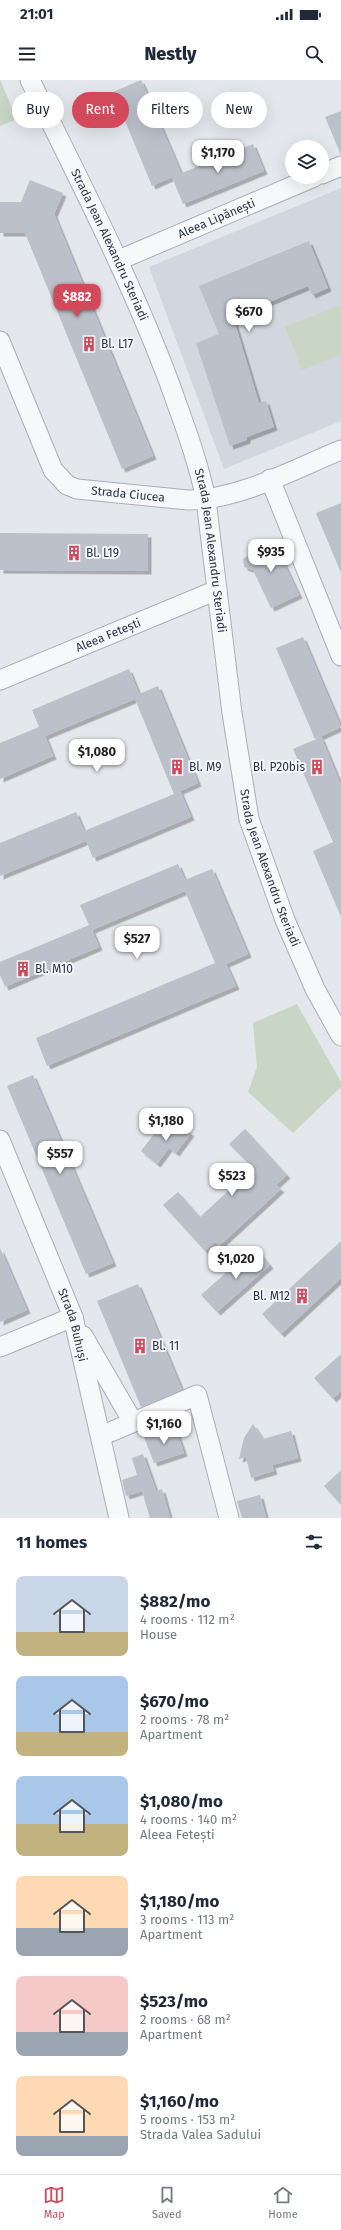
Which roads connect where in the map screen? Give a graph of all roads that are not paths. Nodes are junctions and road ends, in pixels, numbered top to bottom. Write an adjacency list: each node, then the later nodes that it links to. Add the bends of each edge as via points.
1 (30, 80): 5 (street, Strada Jean Alexandru Steriadi)
2 (341, 166): 3 (street)
3 (329, 171)
4 (298, 184): 5 (street, Aleea Lipănești)
5 (119, 260): 9 (street, Strada Jean Alexandru Steriadi, via 178,406)
6 (0, 341): 9 (street, Strada Ciucea, via 48,460 59,479 67,485 86,491)
7 (341, 450): 8 (street, Strada Ciucea)
8 (270, 479): 9 (street, Strada Ciucea, via 230,495); 11 (street)
9 (206, 500): 10 (street, Strada Jean Alexandru Steriadi)
10 (217, 590): 12 (street, Aleea Fetești); 13 (street, Strada Jean Alexandru Steriadi, via 232,713 249,819 285,920 315,989)
11 (341, 656)
12 (0, 680)
13 (339, 1030)
14 (0, 1140): 15 (street, Strada Buhuși)
15 (72, 1317): 16 (street); 17 (street); 18 (street, Strada Buhuși)
16 (0, 1347)
17 (133, 1422): 18 (street); 20 (street, via 197,1394)
18 (101, 1436): 19 (street, Strada Buhuși)
19 (119, 1518)
20 (229, 1518)

